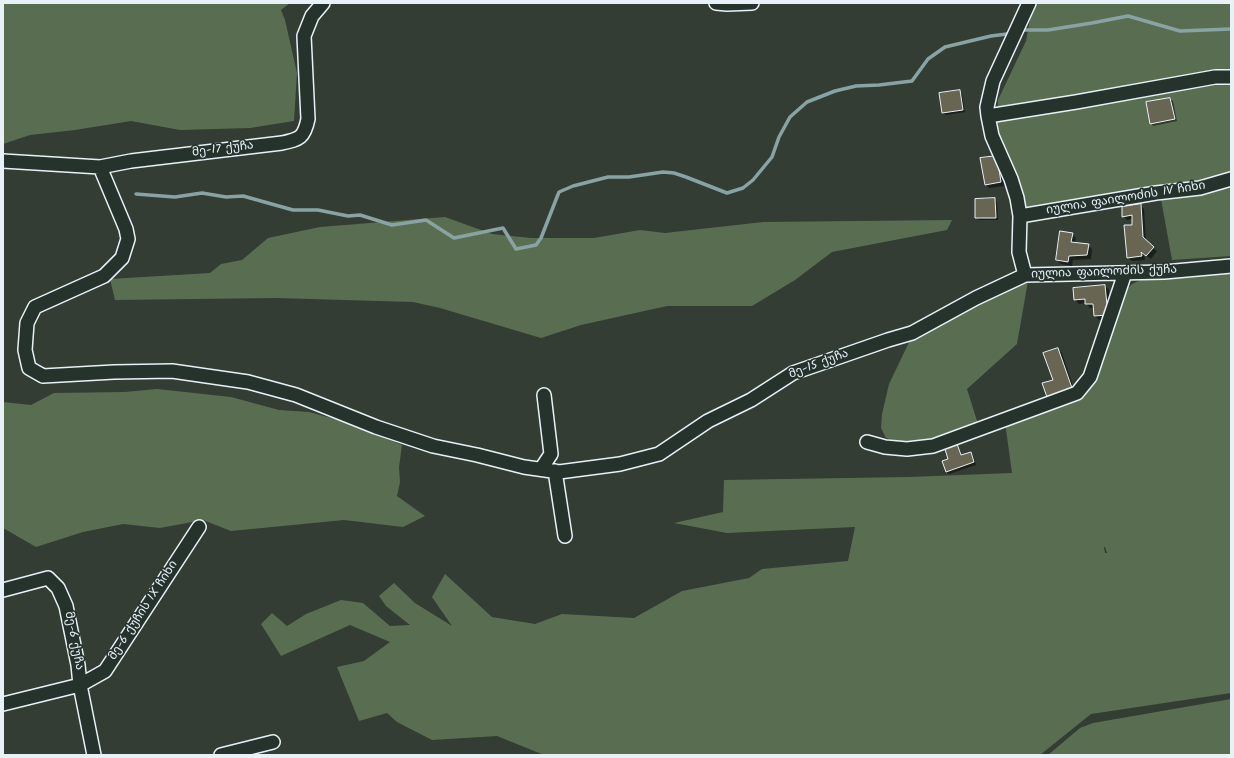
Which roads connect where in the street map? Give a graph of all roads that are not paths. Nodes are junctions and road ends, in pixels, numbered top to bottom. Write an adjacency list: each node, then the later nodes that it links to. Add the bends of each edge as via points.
1 (323, 3): 8 (street, მე-17 ქუჩა, via 312,16 304,36 308,119 306,132 297,140)
2 (716, 3): 3 (street)
3 (752, 3)
4 (1029, 3): 6 (street, იულია ფაილოძის ქუჩა, via 993,81)
5 (1231, 78): 6 (street, via 1215,77)
6 (988, 116): 10 (street, იულია ფაილოძის ქუჩა, via 992,136 1011,179)
7 (3, 161): 8 (street, მე-17 ქუჩა)
8 (100, 167): 16 (street, მე-15 ქუჩა, via 126,230 128,239 122,258 104,276 35,307 27,323 25,350 29,368 43,376 172,371 248,382 296,395 376,427 433,446)
9 (1231, 179): 10 (street, იულია ფაილოძის IV ჩიხი, via 1200,188)
10 (1020, 216): 13 (street, იულია ფაილოძის ქუჩა, via 1019,252)
11 (1231, 266): 12 (street, იულია ფაილოძის ქუჩა)
12 (1125, 273): 13 (street, იულია ფაილოძის ქუჩა); 15 (street, via 1090,377 1077,393 933,446 907,449)
13 (1025, 275): 17 (street, მე-15 ქუჩა, via 912,333 794,373 751,400 708,421 659,454 620,464)
14 (544, 395): 16 (street, via 551,454)
15 (867, 442)
16 (541, 469): 17 (street, მე-15 ქუჩა)
17 (555, 471): 19 (street)
18 (199, 527): 21 (street, მე-6 ქუჩის IX ჩიხი, via 105,670)
19 (566, 536)
20 (3, 590): 21 (street, მე-6 ქუჩა, via 48,578 58,588 66,606)
21 (80, 685): 22 (street, მე-6 ქუჩის IX ჩიხი); 24 (street, მე-6 ქუჩა)
22 (3, 704)
23 (273, 742): 25 (street)
24 (94, 755)
25 (222, 755)

